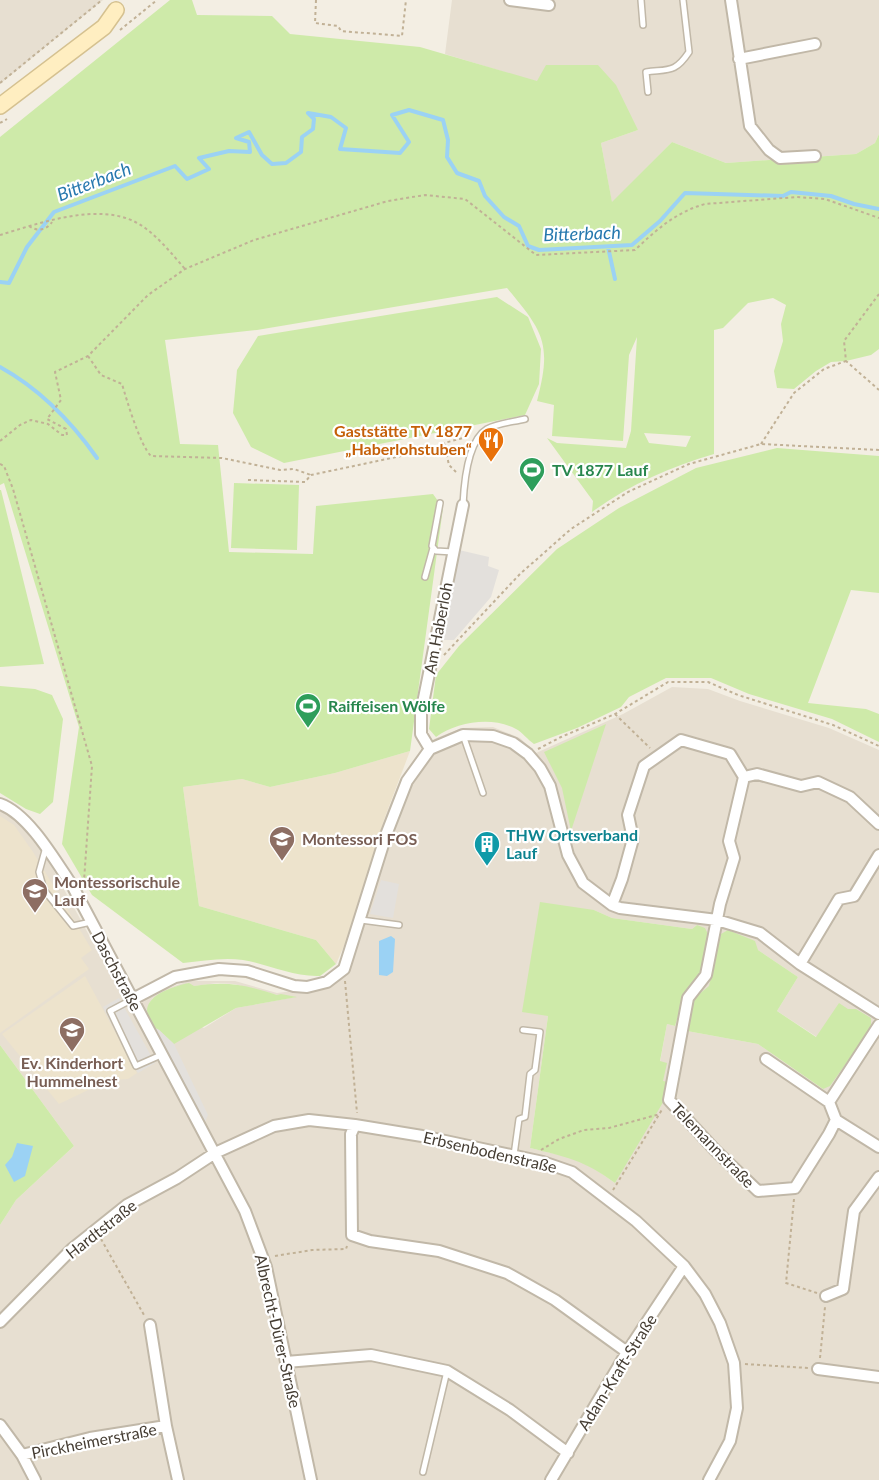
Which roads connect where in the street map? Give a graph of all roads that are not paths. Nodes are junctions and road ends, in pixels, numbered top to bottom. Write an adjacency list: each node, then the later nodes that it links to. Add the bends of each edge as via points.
1 (510, 0): 6 (street)
2 (641, 0): 7 (lane)
3 (683, 0): 10 (lane, via 689,52 680,66 646,72)
4 (730, 0): 9 (street)
5 (121, 5): 11 (main road, via 97,19 68,44 57,62)
6 (549, 5)
7 (643, 25)
8 (815, 44): 9 (street)
9 (739, 59): 12 (street, via 750,126 780,158)
10 (648, 92)
11 (0, 106)
12 (815, 156)
13 (525, 419): 15 (lane, via 483,433 474,447)
14 (440, 503): 16 (lane)
15 (463, 505): 17 (street, Am Haberloh)
16 (433, 549): 17 (lane); 18 (lane)
17 (453, 552): 20 (street, Am Haberloh, via 421,712 421,734)
18 (425, 577)
19 (463, 735): 20 (street); 22 (lane); 27 (street, via 493,736 528,754 550,786 568,855 583,883)
20 (430, 749): 28 (street, via 407,781)
21 (744, 777): 24 (street, via 757,774 801,786 818,782 850,797); 27 (street, via 730,754 681,740 644,766 628,815 633,839); 29 (street, Telemannstraße, via 729,841 734,858)
22 (483, 794)
23 (0, 804): 25 (street, Daschstraße, via 24,821)
24 (879, 824)
25 (46, 847): 30 (street, Daschstraße); 30 (lane, via 39,872 44,890 73,926)
26 (879, 855): 32 (street, via 854,896 838,899)
27 (612, 905): 29 (street)
28 (361, 920): 31 (lane); 33 (street, via 344,969 327,982 294,986 248,971 219,969 175,977)
29 (717, 920): 32 (street, via 760,933); 40 (street, Telemannstraße, via 706,975 688,998 669,1100 758,1191 795,1188)
30 (91, 922): 33 (street, Daschstraße)
31 (399, 925)
32 (800, 964): 34 (street)
33 (131, 1000): 37 (street, Daschstraße); 37 (lane, via 110,1011 136,1066)
34 (879, 1014)
35 (879, 1025): 39 (street)
36 (522, 1030): 44 (lane, via 540,1032)
37 (161, 1055): 43 (street, Daschstraße)
38 (766, 1059): 39 (street)
39 (829, 1102): 40 (street)
40 (836, 1120): 42 (street)
41 (355, 1125): 43 (street, Erbsenbodenstraße, via 309,1120 274,1126); 44 (street, Erbsenbodenstraße); 50 (street, via 351,1134 352,1235 370,1242 439,1251 507,1274 555,1299)
42 (879, 1147)
43 (215, 1154): 48 (street, Hardtstraße, via 127,1205 72,1249); 51 (street, Albrecht-Dürer-Straße, via 245,1211 264,1261)
44 (514, 1155): 46 (street, Erbsenbodenstraße, via 572,1172 636,1221)
45 (879, 1177): 47 (street, via 854,1211 843,1289)
46 (684, 1266): 50 (street, Adam-Kraft-Straße); 64 (street, Erbsenbodenstraße, via 720,1323 734,1363 737,1408 730,1441)
47 (826, 1296)
48 (0, 1322)
49 (150, 1325): 56 (street, Pirckheimerstraße)
50 (627, 1352): 57 (street, Adam-Kraft-Straße)
51 (286, 1362): 53 (street, via 370,1355); 62 (street, Albrecht-Dürer-Straße)
52 (818, 1369): 54 (street)
53 (447, 1371): 57 (street, via 510,1410); 59 (lane)
54 (879, 1377)
55 (0, 1425): 58 (street)
56 (166, 1426): 58 (street, Pirckheimerstraße, via 90,1438); 61 (street, Pirckheimerstraße)
57 (568, 1453): 63 (street, Adam-Kraft-Straße)
58 (22, 1455): 60 (street)
59 (423, 1472)
60 (35, 1480)
61 (177, 1480)
62 (311, 1480)
63 (551, 1480)
64 (709, 1480)

